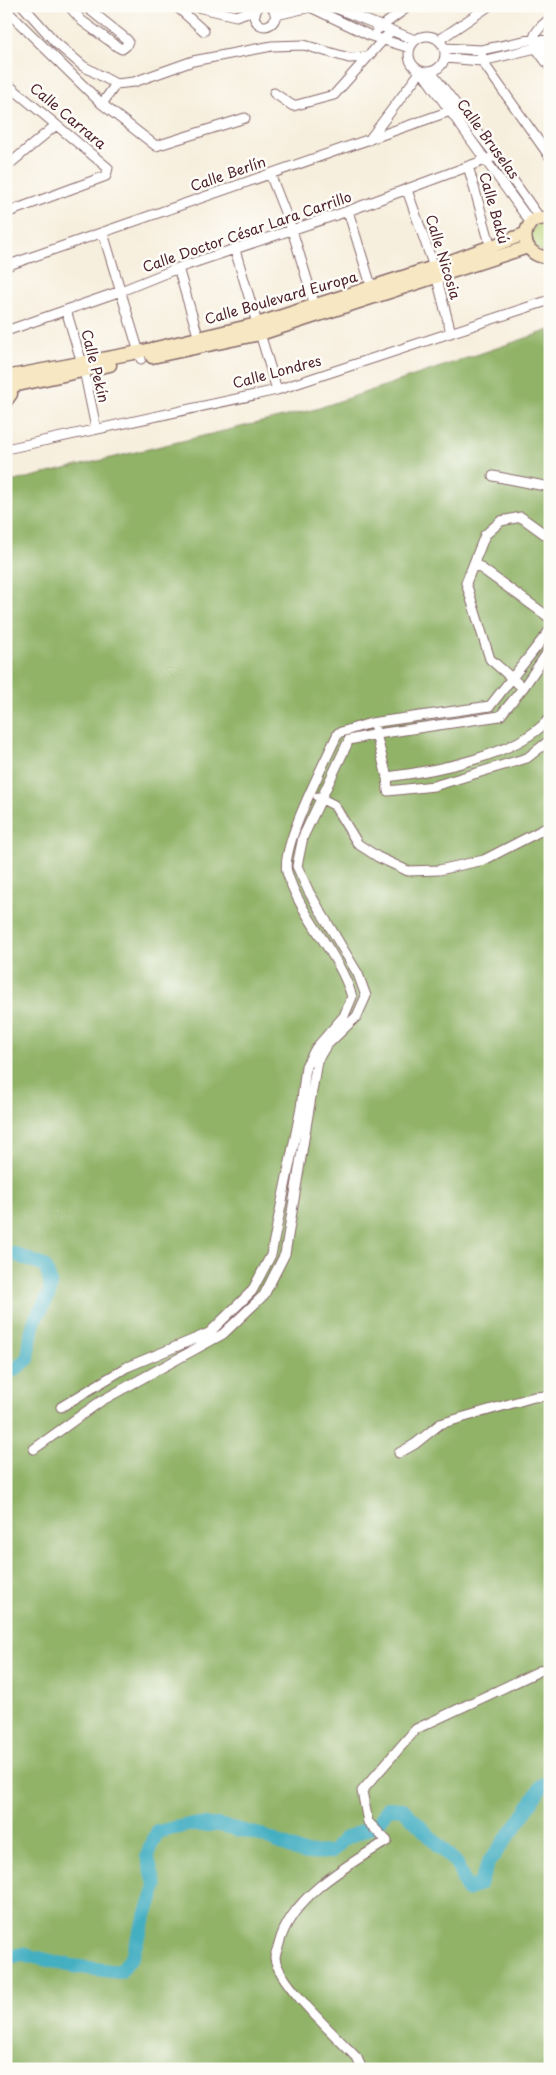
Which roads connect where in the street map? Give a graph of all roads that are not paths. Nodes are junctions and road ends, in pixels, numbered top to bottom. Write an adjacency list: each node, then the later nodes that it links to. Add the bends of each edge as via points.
1 (23, 6): 22 (street)
2 (69, 6): 3 (street, via 82,21 118,47 126,46 128,41 125,38)
3 (85, 6)
4 (176, 6): 16 (street)
5 (193, 6): 11 (street, via 236,16)
6 (271, 6): 13 (street)
7 (331, 6): 15 (street)
8 (409, 6): 15 (street)
9 (489, 6): 23 (street)
10 (312, 7): 13 (street); 18 (street)
11 (251, 9): 13 (street, via 257,24 264,26 274,22)
12 (6, 10): 26 (street)
13 (276, 15)
14 (550, 19): 24 (street, via 537,28)
15 (380, 27): 17 (street); 18 (street)
16 (204, 31)
17 (390, 32): 19 (street); 20 (street)
18 (371, 36): 20 (street)
19 (415, 40): 23 (street, via 425,36); 25 (street)
20 (384, 41): 25 (street); 29 (street)
21 (550, 41): 24 (street)
22 (56, 43): 26 (street); 35 (street, via 83,66)
23 (442, 44): 27 (street); 30 (street)
24 (535, 44): 27 (street); 28 (street); 31 (street); 32 (street)
25 (410, 48): 33 (street, via 409,60)
26 (48, 50): 37 (street)
27 (481, 50): 31 (street)
28 (550, 50)
29 (367, 57): 35 (street, via 348,58 304,45 272,46 193,61 134,82); 36 (street, via 334,95 292,106)
30 (445, 58): 31 (street); 33 (street, via 440,67)
31 (482, 61): 44 (street)
32 (550, 67)
33 (425, 72): 38 (street, Calle Bruselas); 42 (street)
34 (7, 84): 40 (street, Calle Carrara)
35 (116, 84): 37 (street)
36 (274, 93)
37 (102, 104): 39 (street, via 156,146)
38 (455, 110): 41 (street, Calle Bruselas); 42 (street, Calle Berlín)
39 (245, 118)
40 (56, 124): 47 (street); 51 (street, Calle Carrara, via 108,168 106,176)
41 (477, 138): 43 (street, Calle Bruselas); 45 (street, Calle Bruselas)
42 (369, 140): 48 (street, Calle Berlín)
43 (496, 156): 45 (street, Calle Doctor César Lara Carrillo); 52 (street, Calle Bruselas)
44 (550, 157)
45 (486, 159): 46 (street, Calle Doctor César Lara Carrillo); 52 (street, Calle Bruselas)
46 (468, 166): 49 (street, Calle Doctor César Lara Carrillo); 57 (street, Calle Bakú)
47 (6, 167)
48 (270, 174): 53 (street); 54 (street, Calle Berlín)
49 (407, 190): 50 (street, Calle Doctor César Lara Carrillo); 61 (street, Calle Nicosia)
50 (348, 211): 53 (street, Calle Doctor César Lara Carrillo); 63 (street)
51 (6, 213)
52 (536, 223): 55 (main road); 57 (main road, Calle Boulevard Europa)
53 (292, 230): 56 (street, Calle Doctor César Lara Carrillo); 66 (street)
54 (103, 233): 59 (street, Calle Berlín); 62 (street)
55 (528, 247): 57 (main road, Calle Boulevard Europa); 58 (main road, via 537,256)
56 (235, 250): 60 (street, Calle Doctor César Lara Carrillo); 67 (street)
57 (493, 252): 61 (main road, Calle Boulevard Europa)
58 (550, 257)
59 (6, 266)
60 (178, 268): 62 (street, Calle Doctor César Lara Carrillo); 70 (street)
61 (435, 272): 63 (main road, Calle Boulevard Europa); 69 (street, Calle Nicosia)
62 (120, 291): 65 (street, Calle Doctor César Lara Carrillo); 71 (street)
63 (373, 291): 66 (main road, Calle Boulevard Europa)
64 (550, 300): 69 (street, Calle Londres)
65 (66, 310): 68 (street, Calle Doctor César Lara Carrillo); 72 (street, Calle Pekín)
66 (316, 310): 67 (main road, Calle Boulevard Europa)
67 (259, 329): 70 (main road, Calle Boulevard Europa); 74 (street)
68 (6, 331)
69 (451, 333): 74 (street, Calle Londres)
70 (200, 342): 71 (main road, Calle Boulevard Europa)
71 (140, 355): 72 (main road, Calle Boulevard Europa)
72 (83, 366): 73 (main road, Calle Boulevard Europa, via 50,374); 76 (street, Calle Pekín)
73 (10, 377): 75 (main road)
74 (277, 390): 76 (street, Calle Londres)
75 (6, 401)
76 (96, 428): 77 (street, Calle Londres)
77 (6, 448)
78 (493, 476): 79 (street)
79 (550, 487)
80 (550, 538): 81 (street, via 521,516 501,522 485,535)
81 (474, 563): 82 (street); 85 (street, via 466,583 490,659)
82 (550, 618)
83 (550, 630): 85 (street)
84 (550, 649): 86 (street)
85 (512, 679): 86 (street); 88 (street, via 490,706)
86 (523, 688): 89 (street, via 500,716)
87 (550, 718): 91 (street, via 518,744 430,771)
88 (371, 723): 89 (street); 92 (street, via 338,734)
89 (377, 734): 91 (street); 93 (street, via 349,740)
90 (550, 740): 91 (street, via 527,758 434,786 388,791)
91 (387, 777)
92 (311, 794): 93 (street); 96 (street, via 290,840 286,870 346,978 352,998 344,1016 316,1048 306,1066 301,1108 271,1255 252,1292 209,1333 127,1367)
93 (321, 798): 94 (street, via 334,805 358,844 378,858 408,871 439,870 484,860); 97 (street, via 303,837 297,866 358,974 366,996 357,1016 326,1046 317,1061 285,1254 264,1295 223,1334 101,1400)
94 (550, 826)
95 (550, 1396): 98 (street, via 534,1397 440,1424)
96 (61, 1407)
97 (34, 1449)
98 (399, 1453)
99 (550, 1666): 100 (street, via 416,1729 362,1791 368,1822 388,1841 335,1873 292,1914 281,1936 275,1958 285,1981 357,2058)
100 (362, 2069)

